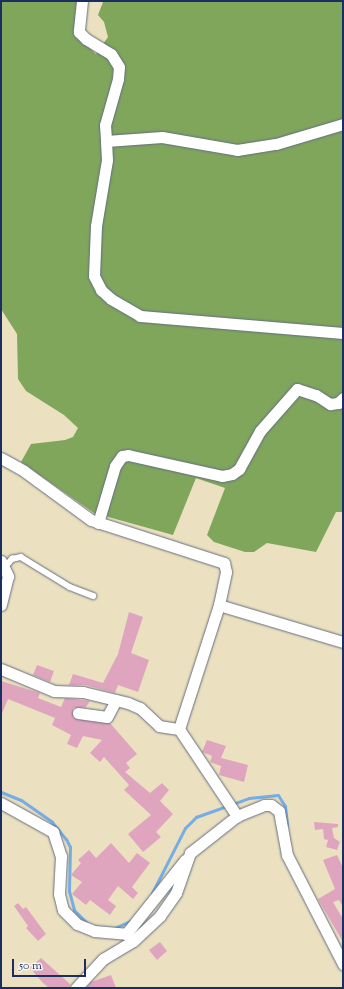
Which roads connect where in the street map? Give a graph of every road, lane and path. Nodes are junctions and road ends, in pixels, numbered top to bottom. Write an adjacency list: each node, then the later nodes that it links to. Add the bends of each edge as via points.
1 (82, 1): 3 (street, via 79,32 111,54 119,67 105,125)
2 (343, 124): 3 (street, via 276,144 237,150 162,137)
3 (106, 141): 4 (street, via 107,160 96,226 94,276 101,290 111,299 140,316)
4 (343, 333)
5 (343, 398): 7 (street, via 338,403 330,404 311,393 297,389 260,431 238,469 232,474 222,476 128,455 122,456 115,466)
6 (1, 458): 7 (street, via 24,471)
7 (98, 523): 11 (street, via 220,560 224,563 226,572)
8 (3, 564): 9 (lane, via 21,557 70,587); 10 (street, via 8,581)
9 (93, 596)
10 (1, 605)
11 (219, 605): 12 (street); 16 (street)
12 (343, 642)
13 (1, 669): 14 (street, via 54,691 83,692)
14 (116, 700): 15 (street, via 107,717); 16 (street, via 140,708 159,726)
15 (78, 713)
16 (180, 729): 18 (street)
17 (1, 803): 20 (street, via 53,832 60,856 58,894 63,910 69,918 94,931)
18 (237, 816): 19 (street); 22 (street, via 264,805 271,805 279,810 287,855)
19 (190, 853): 20 (street); 21 (street, via 176,892 160,916 133,941)
20 (126, 934): 21 (street)
21 (104, 959): 23 (street)
22 (343, 964)
23 (76, 988)

